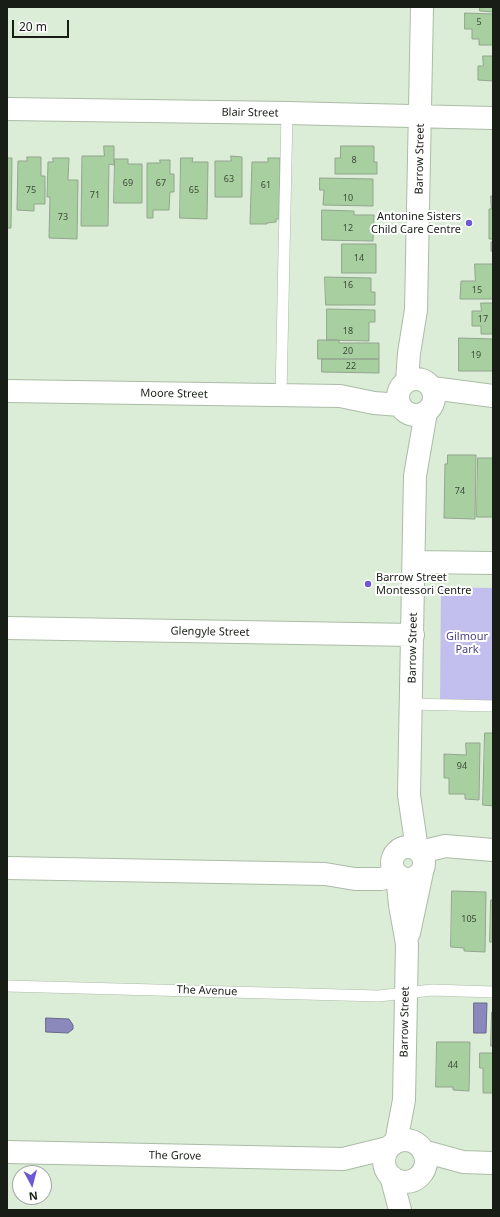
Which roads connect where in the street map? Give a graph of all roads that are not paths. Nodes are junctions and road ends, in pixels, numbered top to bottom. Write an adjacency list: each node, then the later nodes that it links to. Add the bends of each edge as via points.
1 (422, 7): 4 (street, Barrow Street)
2 (7, 109): 3 (street, Blair Street)
3 (287, 113): 4 (street, Blair Street); 7 (lane)
4 (421, 117): 5 (street, Blair Street); 8 (street, Barrow Street, via 416,310 409,353)
5 (493, 118)
6 (7, 392): 7 (street, Moore Street)
7 (281, 395): 8 (street, Moore Street, via 340,396 374,389)
8 (417, 396): 9 (street, Moore Street); 10 (street, Moore Street); 11 (street, Barrow Street)
9 (493, 396)
10 (493, 399)
11 (415, 562): 12 (street); 14 (street, Barrow Street)
12 (493, 563)
13 (7, 628): 14 (street, Glengyle Street)
14 (413, 635): 15 (street, Barrow Street)
15 (411, 704): 16 (lane); 18 (street, Barrow Street)
16 (493, 706)
17 (488, 850): 18 (street)
18 (408, 862): 19 (street, via 325,874); 22 (street, Barrow Street, via 400,905 407,944)
19 (7, 868)
20 (7, 986): 22 (lane, The Avenue, via 379,996)
21 (493, 992): 22 (lane, The Avenue, via 432,990)
22 (406, 993): 23 (street, Barrow Street)
23 (406, 1146): 25 (street, The Grove); 26 (street, The Grove); 28 (street, via 385,1154 384,1160); 29 (street, via 426,1162)
24 (7, 1152): 25 (street, The Grove)
25 (344, 1159): 28 (street, The Grove)
26 (464, 1162): 27 (street, The Grove); 29 (street, The Grove)
27 (493, 1163)
28 (390, 1174): 29 (street, via 397,1180 404,1181 411,1181); 30 (street)
29 (419, 1176): 31 (street)
30 (400, 1210)
31 (406, 1210)

